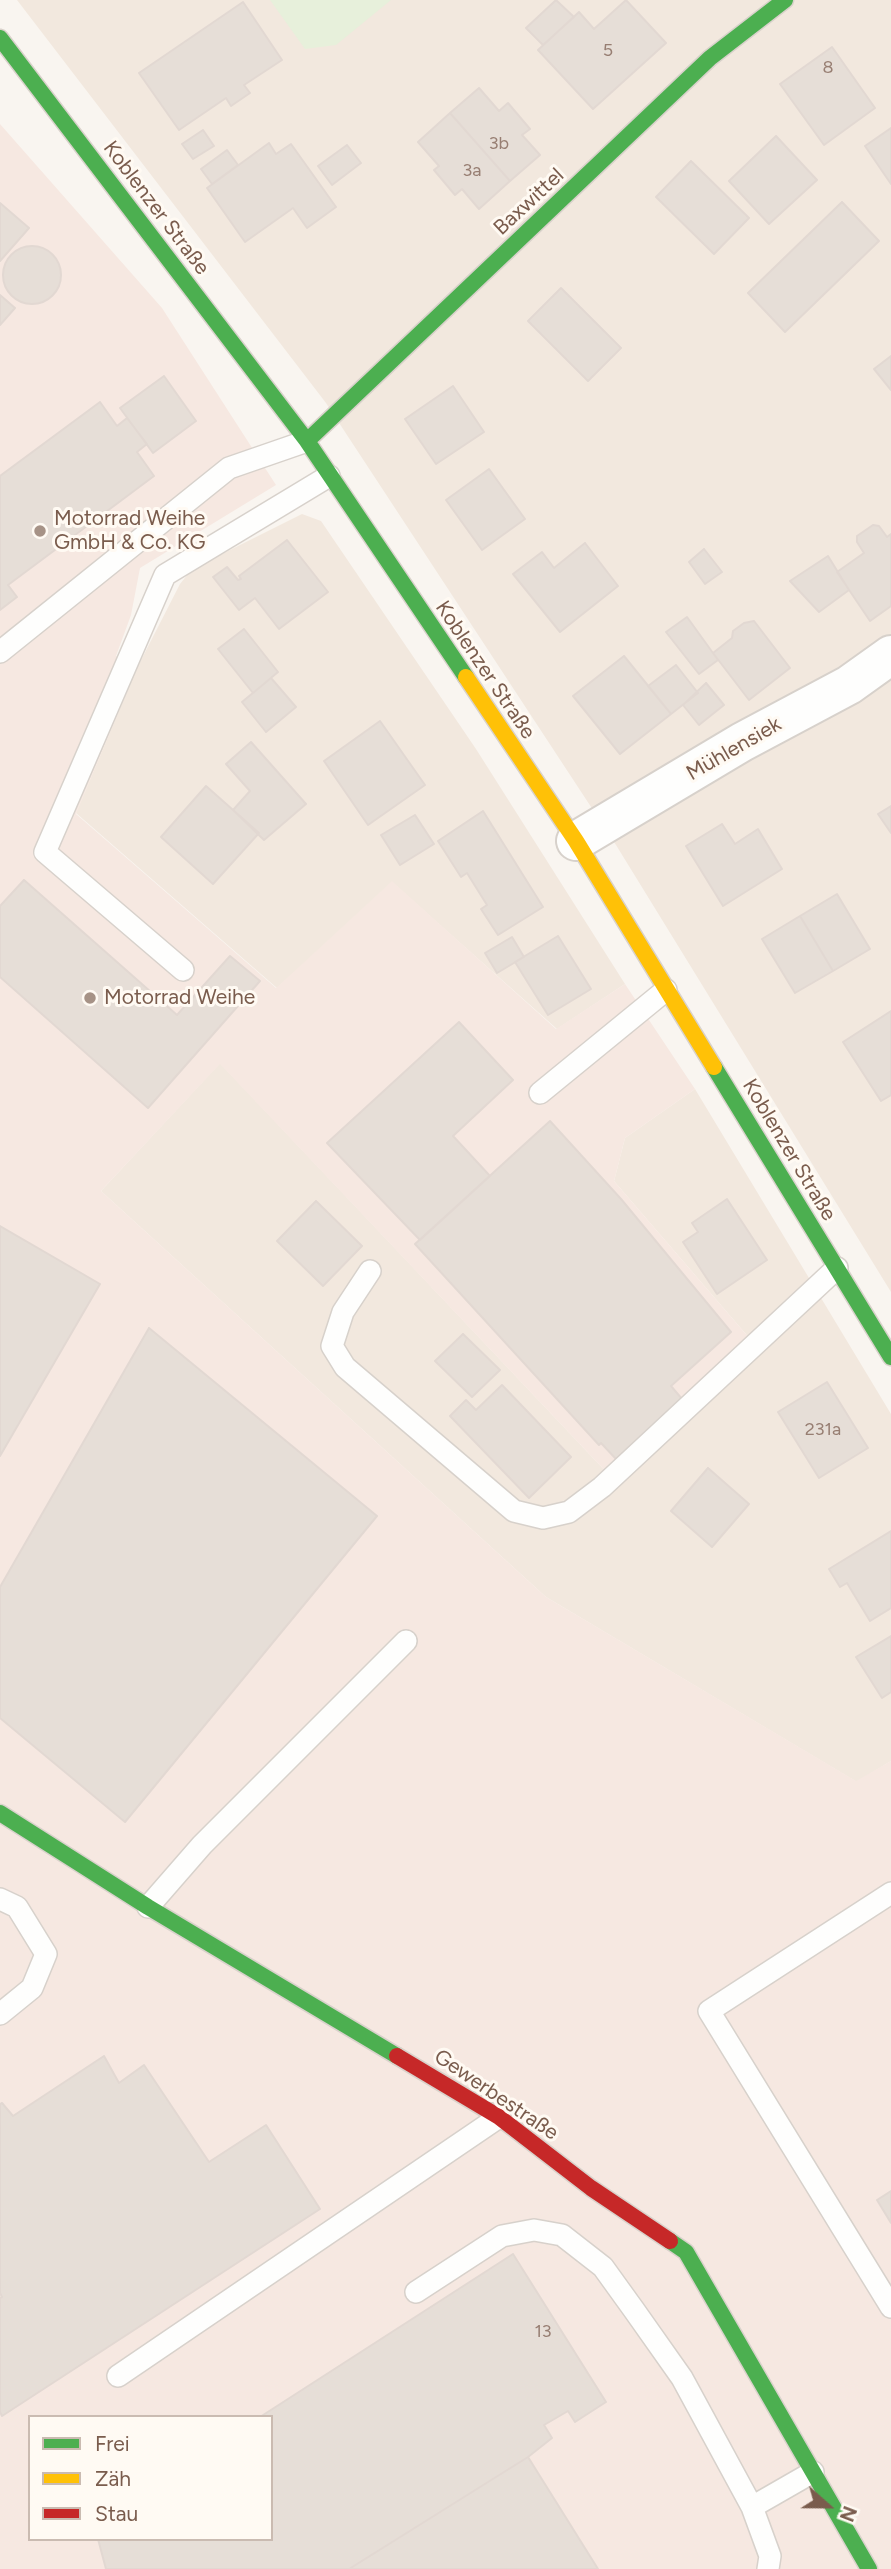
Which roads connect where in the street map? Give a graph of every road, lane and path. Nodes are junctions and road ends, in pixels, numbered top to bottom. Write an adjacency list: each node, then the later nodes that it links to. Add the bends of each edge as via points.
1 (785, 0): 3 (street, Baxwittel, via 710,58)
2 (0, 38): 3 (street, Koblenzer Straße)
3 (307, 441): 4 (street, Koblenzer Straße); 5 (lane, via 229,467)
4 (329, 476): 7 (street, Koblenzer Straße); 8 (lane, via 165,575 46,852)
5 (0, 652)
6 (891, 655): 7 (street, Mühlensiek, via 849,685 742,742)
7 (576, 841): 9 (street, Koblenzer Straße)
8 (183, 970)
9 (666, 990): 10 (lane); 11 (street, Koblenzer Straße)
10 (540, 1093)
11 (837, 1268): 12 (lane, via 602,1487 569,1512 543,1518 514,1511 345,1367 332,1346 343,1312); 13 (street, Koblenzer Straße)
12 (370, 1271)
13 (891, 1357)
14 (406, 1641): 18 (lane, via 202,1845)
15 (0, 1813): 18 (street, Gewerbestraße)
16 (891, 1894): 22 (lane, via 709,2011)
17 (0, 1899): 19 (lane, via 17,1907 46,1954 32,1987)
18 (148, 1907): 20 (street, Gewerbestraße)
19 (0, 2014)
20 (499, 2117): 23 (lane); 24 (street, Gewerbestraße, via 591,2188 686,2252)
21 (416, 2292): 25 (lane, via 502,2236 534,2230 562,2235 603,2267 634,2310 681,2378)
22 (891, 2308)
23 (118, 2376)
24 (813, 2472): 25 (lane); 27 (street, Gewerbestraße)
25 (752, 2507): 26 (lane, via 770,2556)
26 (768, 2569)
27 (869, 2569)

